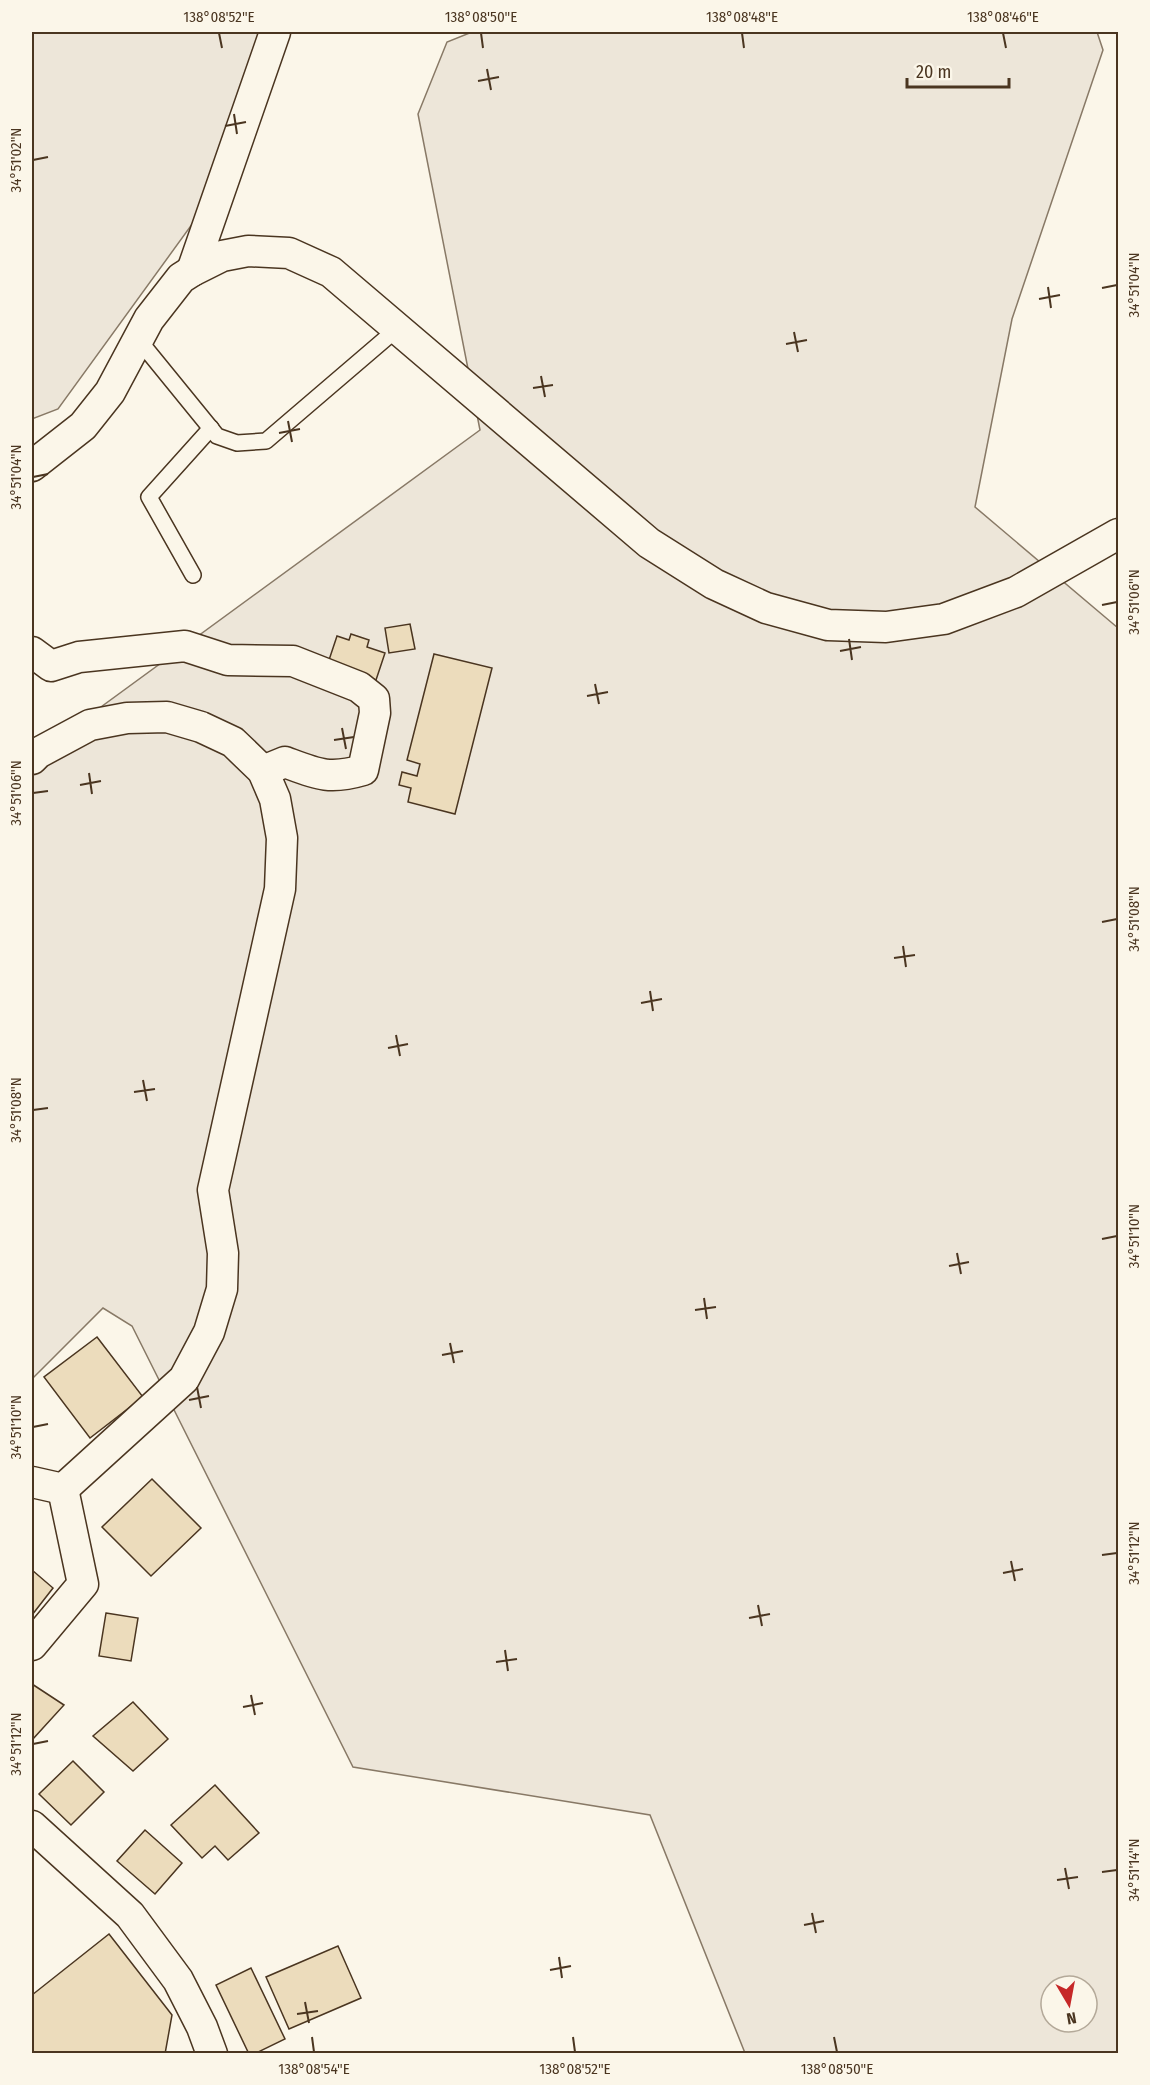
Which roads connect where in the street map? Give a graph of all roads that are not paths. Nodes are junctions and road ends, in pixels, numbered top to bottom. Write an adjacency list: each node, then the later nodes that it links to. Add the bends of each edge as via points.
1 (275, 32): 2 (street)
2 (192, 271): 3 (street, via 222,255 248,251 289,253 331,272); 4 (street, via 181,278 155,310)
3 (398, 328): 5 (lane, via 266,441 237,443 216,436); 7 (street, via 649,543 714,584 766,608 828,625 886,627 944,619 1016,592)
4 (138, 339): 5 (lane); 6 (street, via 110,392 83,426)
5 (210, 428): 8 (lane, via 149,497)
6 (32, 466)
7 (1119, 534)
8 (193, 575)
9 (32, 652): 11 (street, via 51,666 79,657 185,646 228,660 293,661 359,687 374,699 375,713 363,770 343,776 319,774 285,762)
10 (32, 759): 11 (street, via 90,725 127,718 167,717 232,742)
11 (263, 771): 13 (street, via 282,837 280,889 213,1190 224,1253 222,1289 209,1332 184,1380)
12 (32, 1482): 13 (street)
13 (63, 1489): 14 (street, via 83,1584)
14 (32, 1645)
15 (32, 1826): 16 (street, via 130,1915 178,1980)
16 (212, 2054)

